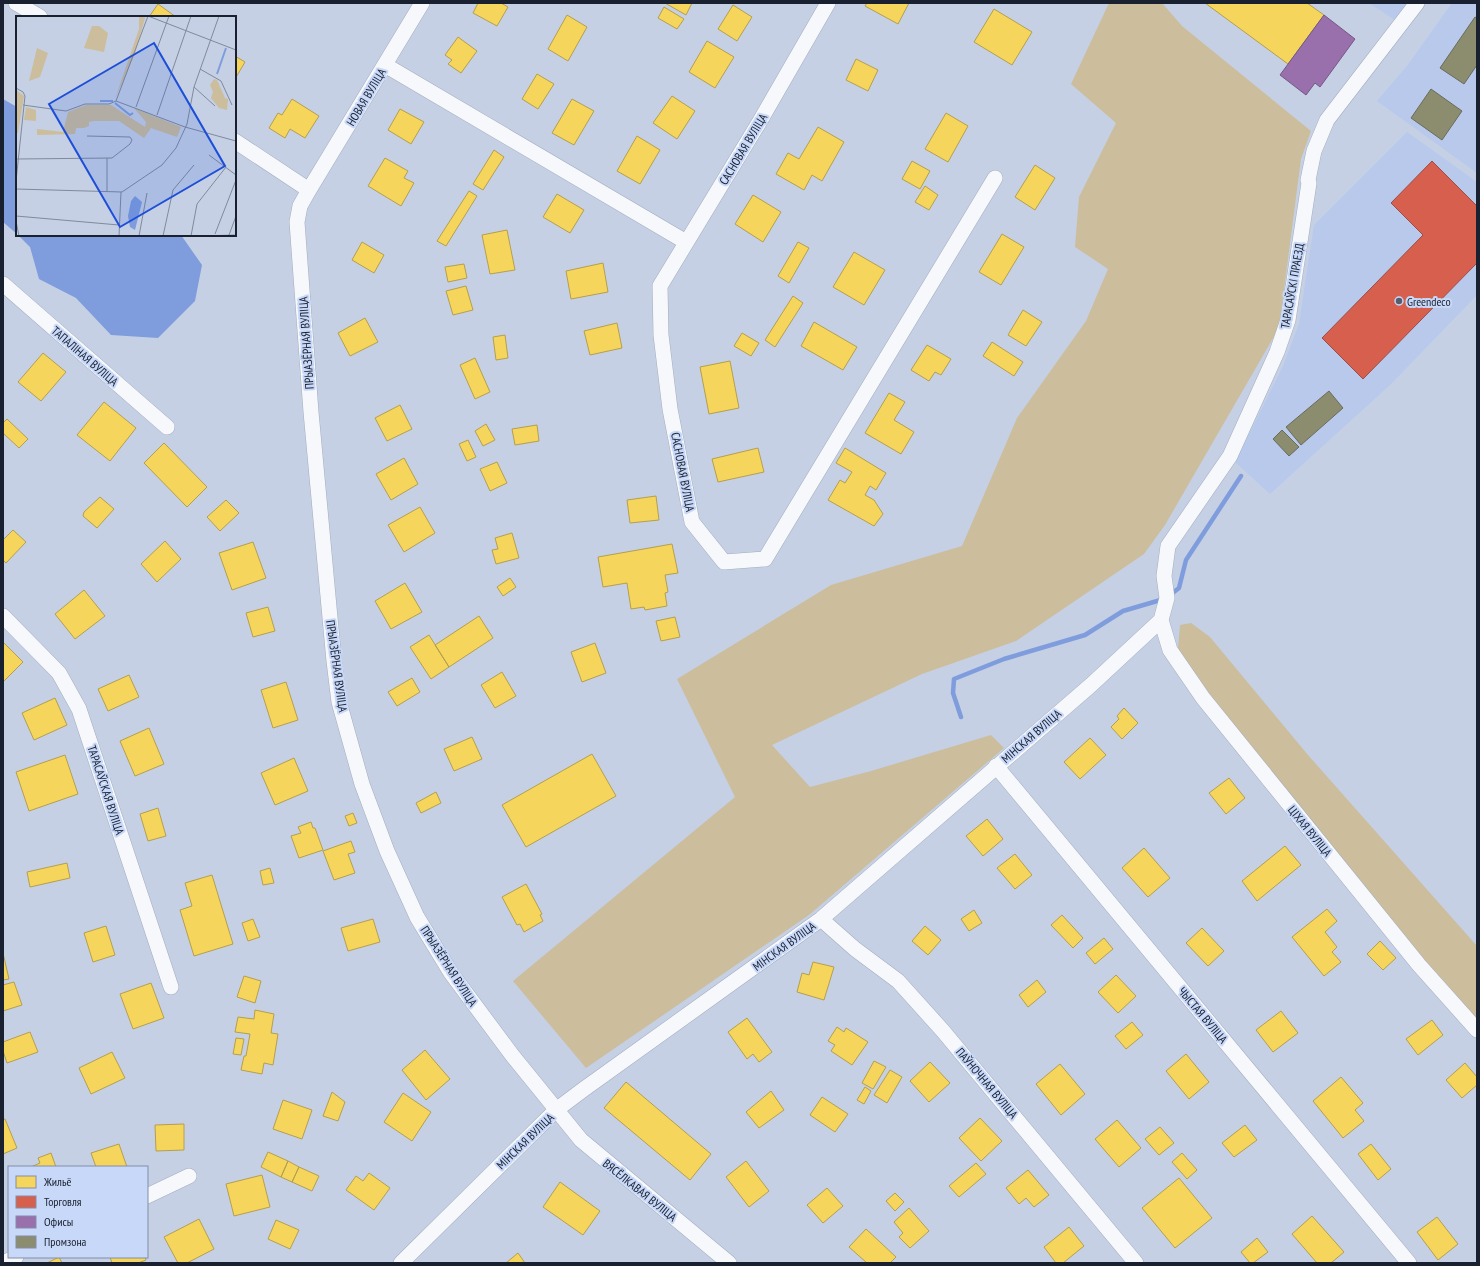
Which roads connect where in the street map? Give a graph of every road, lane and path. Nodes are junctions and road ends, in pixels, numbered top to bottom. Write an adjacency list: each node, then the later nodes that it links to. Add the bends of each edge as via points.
1 (422, 3): 6 (street, НОВАЯ ВУЛІЦА)
2 (828, 3): 10 (street, САСНОВАЯ ВУЛІЦА)
3 (1417, 3): 14 (street, ТАРАСАЎСКІ ПРАЕЗД, via 1327,120 1314,151 1288,320 1277,352 1230,456 1168,546 1164,576 1167,598)
4 (24, 5): 5 (street)
5 (39, 16)
6 (385, 65): 9 (street, НОВАЯ ВУЛІЦА); 10 (street)
7 (236, 142): 9 (street)
8 (995, 178): 10 (street, САСНОВАЯ ВУЛІЦА, via 765,559 724,562 692,522 670,409 661,335 660,286)
9 (309, 190): 19 (street, ПРЫАЗЁРНАЯ ВУЛІЦА, via 300,206 297,222 311,412 339,702 362,784 387,851 417,917 451,973 512,1056)
10 (686, 242)
11 (3, 284): 12 (street, ТАПАЛІНАЯ ВУЛІЦА)
12 (167, 428)
13 (3, 616): 17 (street, ТАРАСАЎСКАЯ ВУЛІЦА, via 59,673 79,710)
14 (1161, 620): 15 (street, МІНСКАЯ ВУЛІЦА); 18 (street, ЦІХАЯ ВУЛІЦА, via 1170,650 1203,698 1419,965)
15 (996, 766): 16 (street, МІНСКАЯ ВУЛІЦА); 27 (street, ЧЫСТАЯ ВУЛІЦА)
16 (821, 919): 19 (street, МІНСКАЯ ВУЛІЦА); 26 (street, ПАЎНОЧНАЯ ВУЛІЦА, via 855,949 898,981 943,1031)
17 (171, 987)
18 (1477, 1030)
19 (556, 1110): 24 (street, МІНСКАЯ ВУЛІЦА); 25 (street, ВЯСЁЛКАВАЯ ВУЛІЦА, via 586,1145)
20 (189, 1176): 21 (street)
21 (148, 1196)
22 (14, 1258): 23 (street)
23 (3, 1263)
24 (401, 1263)
25 (729, 1263)
26 (1136, 1263)
27 (1409, 1263)

